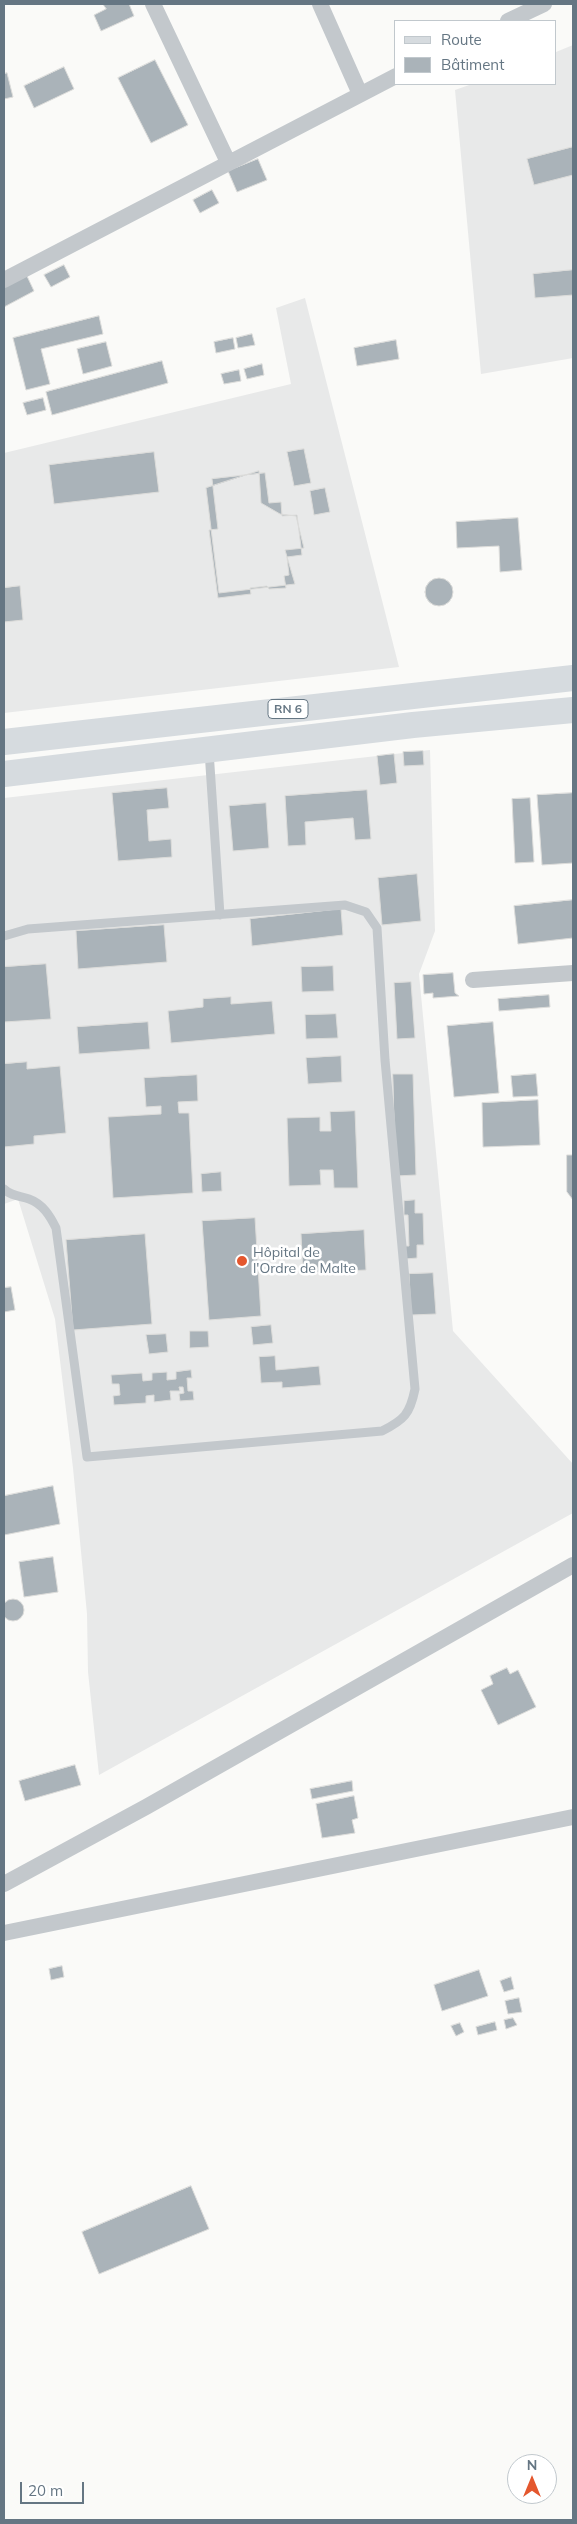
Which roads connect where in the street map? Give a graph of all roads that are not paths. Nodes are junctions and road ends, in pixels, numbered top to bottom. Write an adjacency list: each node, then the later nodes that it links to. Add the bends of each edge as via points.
1 (153, 4): 7 (street)
2 (320, 4): 6 (street)
3 (544, 4): 4 (street)
4 (510, 20)
5 (394, 77): 6 (street)
6 (360, 94): 7 (street)
7 (228, 162): 8 (street)
8 (4, 280)
9 (573, 678): 11 (main road, RN 6)
10 (573, 710): 12 (main road, RN 6)
11 (4, 742)
12 (209, 749): 13 (main road, RN 6); 14 (lane)
13 (4, 774)
14 (220, 915): 15 (lane, via 28,928); 18 (lane, via 345,905 366,912 377,928 385,1060 415,1389 412,1405 401,1421 382,1431 87,1457 56,1228 46,1210 32,1200 9,1194)
15 (4, 936)
16 (573, 973): 17 (street)
17 (472, 980)
18 (4, 1189)
19 (573, 1565): 21 (street)
20 (573, 1817): 22 (street)
21 (4, 1884)
22 (4, 1934)

